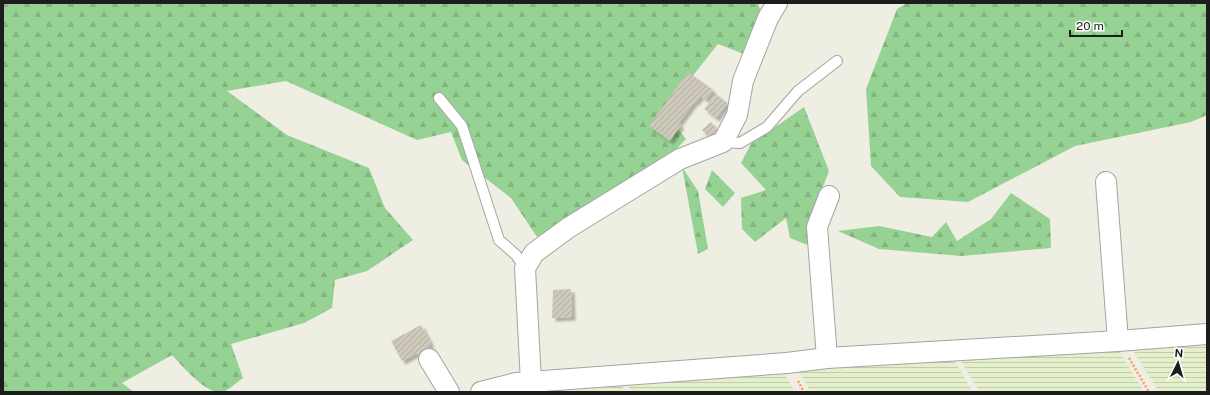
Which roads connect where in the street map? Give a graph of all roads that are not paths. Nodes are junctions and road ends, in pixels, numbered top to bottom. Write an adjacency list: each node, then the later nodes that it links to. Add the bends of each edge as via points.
1 (777, 3): 4 (street, via 768,18 743,81 737,115)
2 (837, 61): 4 (lane, via 798,91 767,127 740,143)
3 (439, 98): 7 (lane, via 462,126 499,240 516,255)
4 (723, 142): 7 (street, via 680,159 568,228 534,253)
5 (1106, 182): 9 (street)
6 (829, 196): 10 (street, via 817,227)
7 (525, 268): 12 (street)
8 (1207, 334): 9 (street)
9 (1118, 341): 10 (street)
10 (826, 358): 12 (street)
11 (429, 359): 13 (street)
12 (531, 382): 14 (street)
13 (449, 392)
14 (481, 392)

